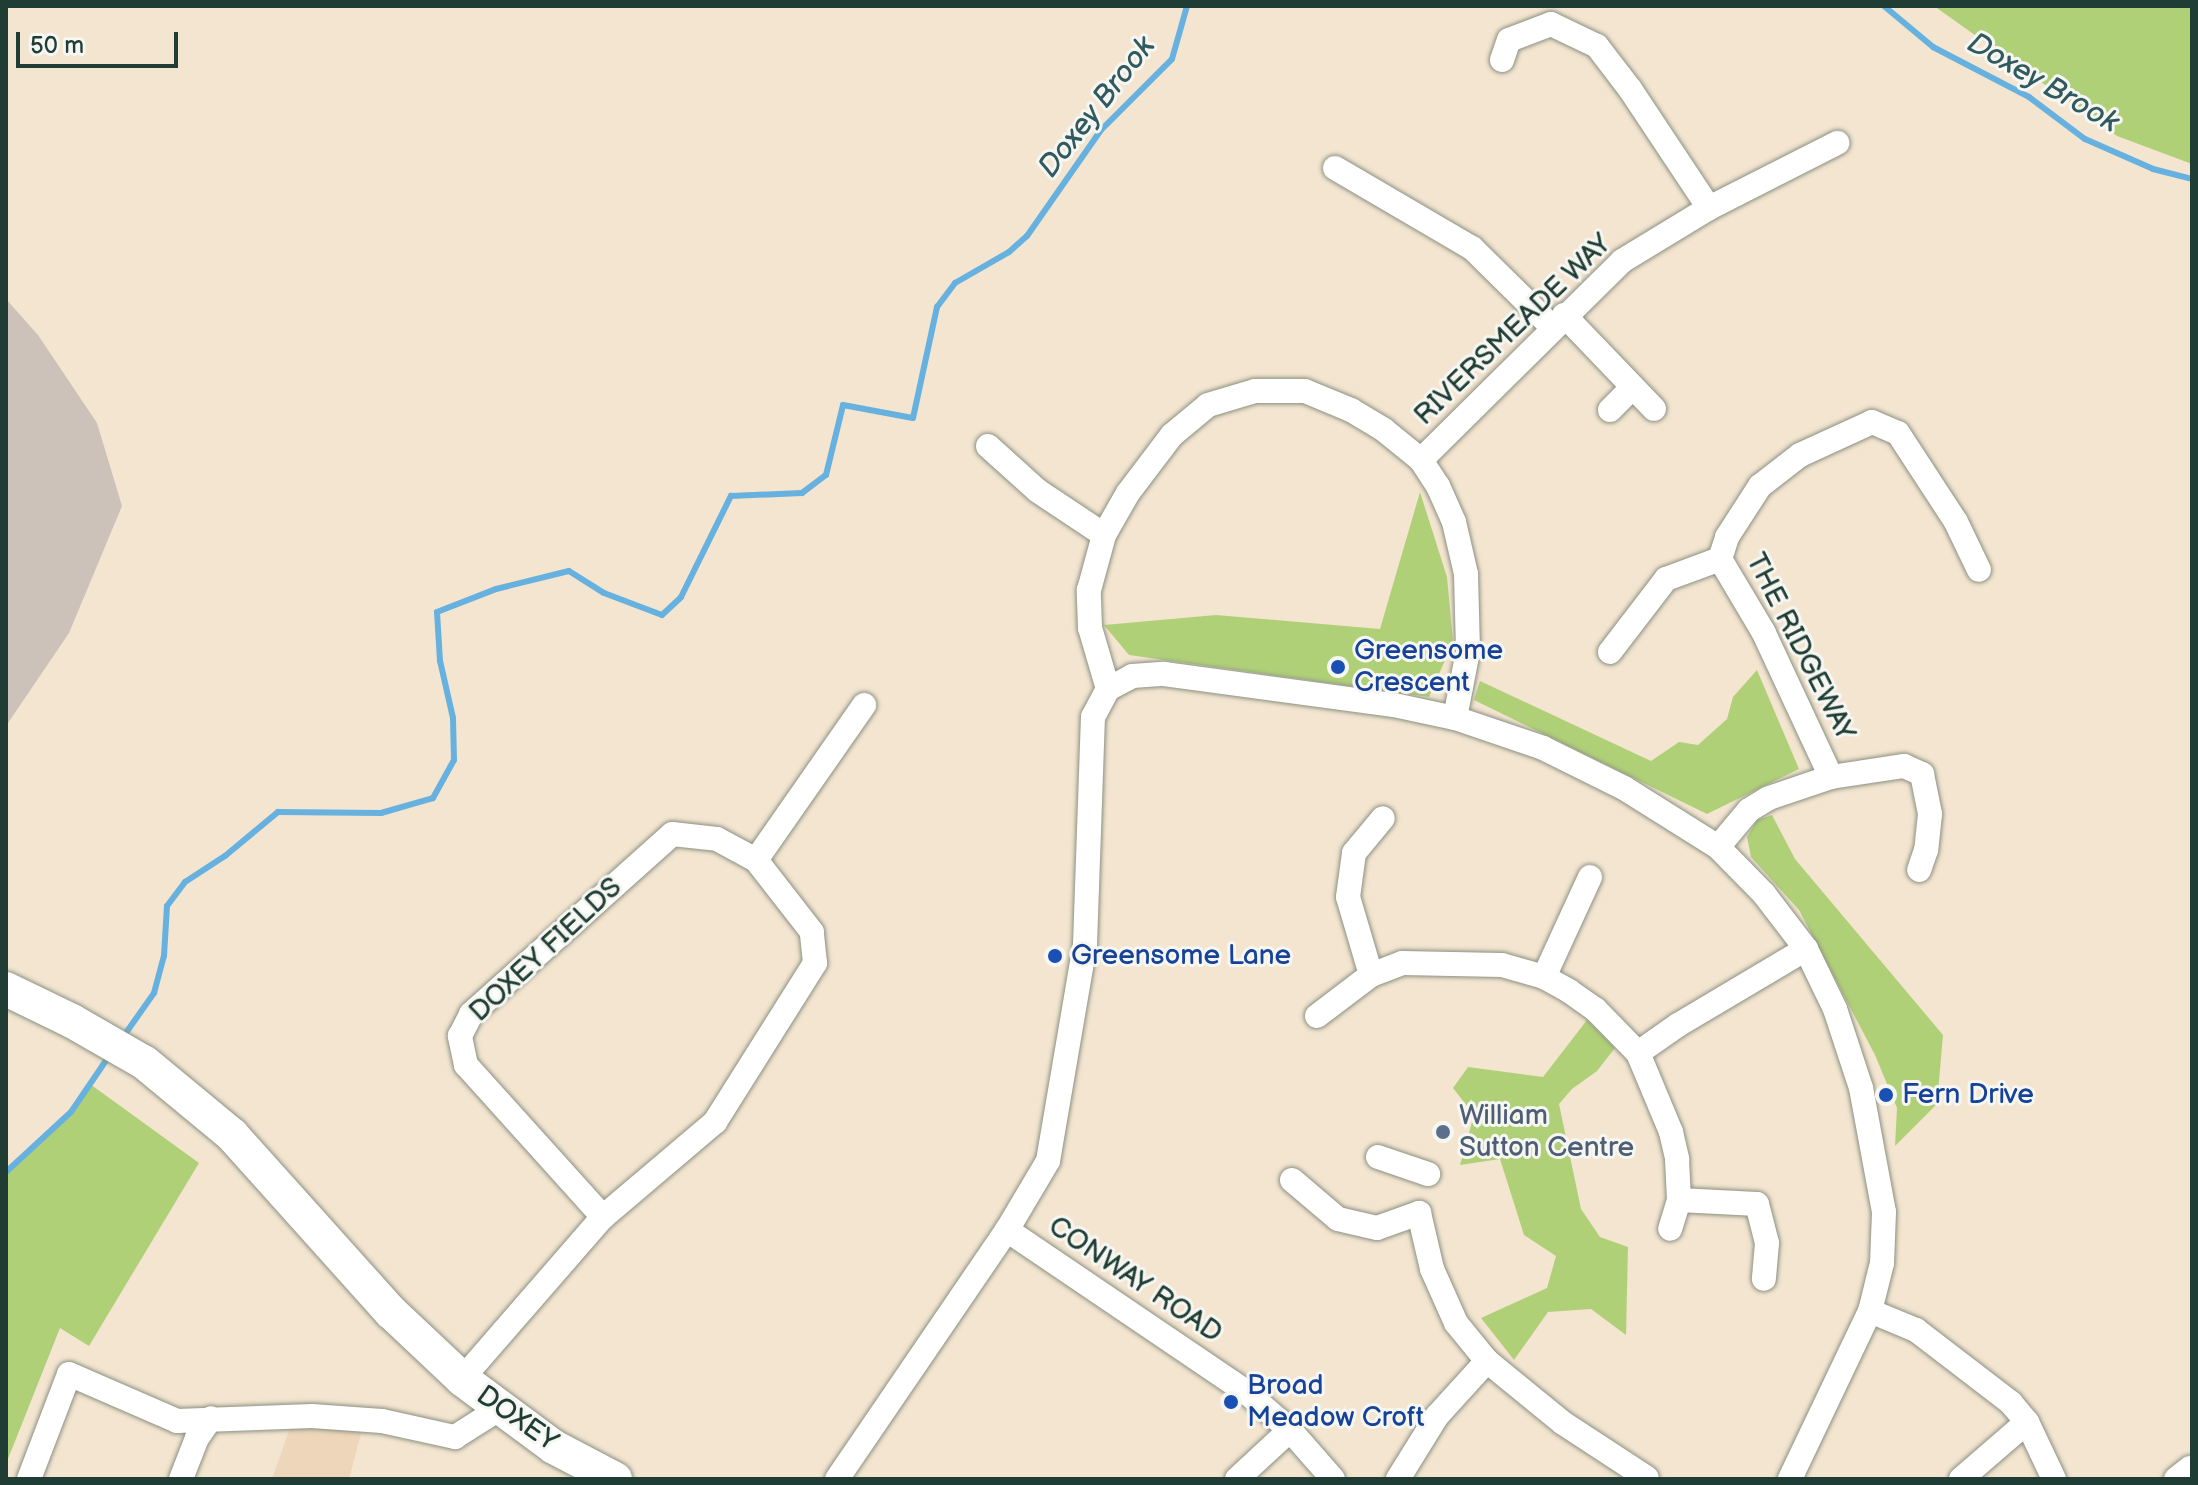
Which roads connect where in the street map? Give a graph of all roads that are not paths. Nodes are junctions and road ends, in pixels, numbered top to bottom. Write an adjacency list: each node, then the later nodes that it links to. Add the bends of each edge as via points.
1 (1506, 50): 4 (street, via 1551,24 1597,46)
2 (1828, 158): 4 (street, RIVERSMEADE WAY)
3 (1335, 168): 5 (street, via 1472,248)
4 (1709, 208): 5 (street, RIVERSMEADE WAY, via 1622,261)
5 (1558, 321): 6 (street); 10 (street, RIVERSMEADE WAY)
6 (1632, 388): 7 (street); 8 (street)
7 (1654, 409)
8 (1610, 410)
9 (988, 446): 11 (street, via 1038,491)
10 (1421, 460): 11 (street, via 1384,430 1340,405 1305,391 1255,391 1208,405 1172,435); 17 (street, via 1454,522 1466,574 1468,651)
11 (1104, 535): 15 (street, via 1089,590 1090,628)
12 (1720, 559): 13 (street, THE RIDGEWAY, via 1727,537 1760,486 1800,455 1872,422 1898,433 1956,522); 14 (street, via 1666,579); 18 (street, THE RIDGEWAY, via 1764,633)
13 (1979, 570)
14 (1610, 652)
15 (1108, 689): 17 (street, via 1132,676 1164,674 1345,696); 36 (street, via 1093,717 1089,740 1085,945 1055,1129 1038,1183)
16 (864, 705): 21 (street)
17 (1455, 718): 20 (street, via 1543,748 1624,788)
18 (1831, 777): 20 (street, via 1749,810); 22 (street, via 1904,766 1922,774 1930,814)
19 (1383, 818): 25 (street, via 1354,853 1348,897)
20 (1718, 847): 24 (street, via 1764,894)
21 (756, 860): 34 (street, DOXEY FIELDS, via 812,932 815,963 715,1122); 34 (street, DOXEY FIELDS, via 717,839 672,834 471,1014 460,1036 466,1065)
22 (1919, 870)
23 (1590, 877): 26 (street)
24 (1806, 949): 29 (street); 38 (street, via 1835,1009 1861,1088 1875,1157 1884,1212 1882,1263)
25 (1371, 975): 26 (street, via 1402,963 1468,962); 28 (street)
26 (1544, 977): 29 (street, via 1595,1009)
27 (6, 989): 40 (street, via 145,1063 232,1135 391,1312)
28 (1317, 1016)
29 (1638, 1053): 33 (street, via 1671,1132)
30 (1378, 1157): 31 (street)
31 (1428, 1174)
32 (1292, 1180): 39 (street, via 1338,1219 1377,1228 1419,1213 1432,1269 1456,1323)
33 (1679, 1200): 35 (street); 37 (street, via 1757,1204 1767,1243)
34 (603, 1217): 40 (street, DOXEY FIELDS)
35 (1670, 1229)
36 (1007, 1230): 44 (street, CONWAY ROAD, via 1246,1392); 49 (street)
37 (1764, 1279)
38 (1870, 1311): 43 (street, via 1916,1330 2011,1403); 53 (street)
39 (1487, 1361): 45 (street, via 1563,1423); 52 (street, via 1437,1416)
40 (462, 1379): 41 (street, DOXEY)
41 (499, 1409): 42 (street, via 455,1437 382,1421); 48 (street, DOXEY, via 554,1447)
42 (211, 1418): 46 (street, via 177,1421 69,1374); 47 (street)
43 (2027, 1422): 54 (street); 55 (street)
44 (1290, 1430): 50 (street); 51 (street, CONWAY ROAD)
45 (1647, 1478)
46 (29, 1479)
47 (181, 1479)
48 (615, 1479)
49 (837, 1479)
50 (1237, 1479)
51 (1333, 1479)
52 (1398, 1479)
53 (1790, 1479)
54 (1961, 1479)
55 (2054, 1479)

